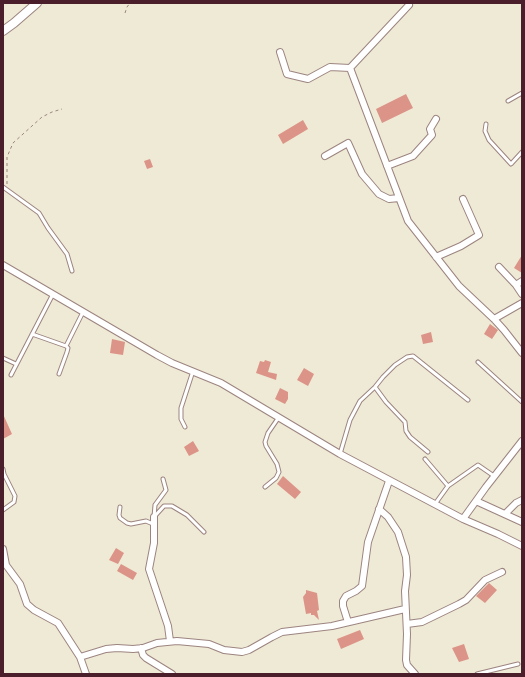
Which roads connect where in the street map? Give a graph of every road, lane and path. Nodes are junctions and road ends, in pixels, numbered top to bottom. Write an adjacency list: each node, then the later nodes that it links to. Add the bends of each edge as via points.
1 (37, 3): 5 (street)
2 (130, 3): 4 (path)
3 (409, 5): 7 (street)
4 (125, 13)
5 (3, 31)
6 (280, 52): 7 (street, via 287,74 308,79 330,67)
7 (350, 68): 15 (street)
8 (522, 93): 9 (lane)
9 (508, 100)
10 (62, 109): 17 (path, via 42,117 13,144 7,157)
11 (436, 119): 15 (street, via 430,129 432,136 412,156)
12 (486, 124): 13 (lane, via 484,131 489,140 511,164)
13 (522, 152)
14 (325, 156): 18 (street, via 348,143 362,174 378,194 389,199)
15 (387, 166): 18 (street)
16 (3, 187): 17 (lane)
17 (8, 191): 23 (lane, via 38,213 67,254)
18 (399, 198): 20 (street, via 408,221)
19 (463, 199): 20 (street, via 479,235)
20 (436, 257): 30 (street, via 459,286)
21 (3, 265): 26 (street)
22 (499, 267): 25 (street)
23 (72, 272)
24 (522, 281): 25 (street)
25 (516, 285): 27 (street)
26 (53, 294): 29 (street); 31 (lane)
27 (522, 294)
28 (522, 303): 30 (street)
29 (83, 312): 32 (lane); 37 (street, via 162,358)
30 (494, 318): 33 (street)
31 (32, 334): 32 (lane); 36 (lane)
32 (66, 346): 38 (lane, via 67,352)
33 (522, 353)
34 (3, 358): 36 (lane)
35 (478, 362): 42 (lane)
36 (16, 364): 39 (lane)
37 (193, 371): 43 (street, via 221,383); 44 (lane, via 181,408)
38 (59, 374)
39 (11, 375)
40 (375, 387): 41 (lane, via 395,365 413,356); 46 (lane, via 405,422 410,437); 47 (lane, via 356,408)
41 (468, 400)
42 (522, 402)
43 (279, 417): 47 (street); 54 (lane, via 265,442 279,472)
44 (184, 427)
45 (522, 441): 50 (street)
46 (428, 452)
47 (340, 454): 52 (street)
48 (426, 459): 53 (lane)
49 (3, 469): 60 (lane, via 16,496 14,502)
50 (494, 476): 53 (lane, via 478,465); 56 (street)
51 (164, 479): 62 (lane, via 167,487 155,505)
52 (389, 481): 57 (street); 59 (street)
53 (448, 486): 57 (lane)
54 (265, 487)
55 (522, 500): 61 (street)
56 (476, 501): 61 (street); 63 (street)
57 (435, 504): 63 (street)
58 (120, 507): 65 (lane, via 119,516 127,523 146,521)
59 (379, 509): 70 (street, via 398,532 406,557); 71 (street, via 366,548 362,586 346,596 343,601)
60 (3, 510)
61 (505, 514): 64 (street)
62 (154, 517): 65 (street); 66 (lane, via 164,506 172,506 187,515)
63 (463, 519): 67 (street)
64 (522, 522)
65 (153, 524): 73 (street, via 154,543 149,569 168,626)
66 (204, 532)
67 (522, 545)
68 (3, 549): 75 (street, via 6,565 20,584 27,604 58,623)
69 (502, 572): 72 (street, via 483,582 466,600 422,622)
70 (405, 609): 71 (street); 72 (street)
71 (348, 622): 73 (street, via 282,632 242,652 209,644)
72 (407, 624): 79 (street, via 406,660)
73 (170, 642): 74 (street, via 157,642)
74 (141, 648): 75 (street, via 106,649); 78 (street, via 146,658)
75 (80, 657): 77 (street)
76 (518, 664): 80 (lane)
77 (86, 674)
78 (172, 674)
79 (415, 674)
80 (478, 674)

